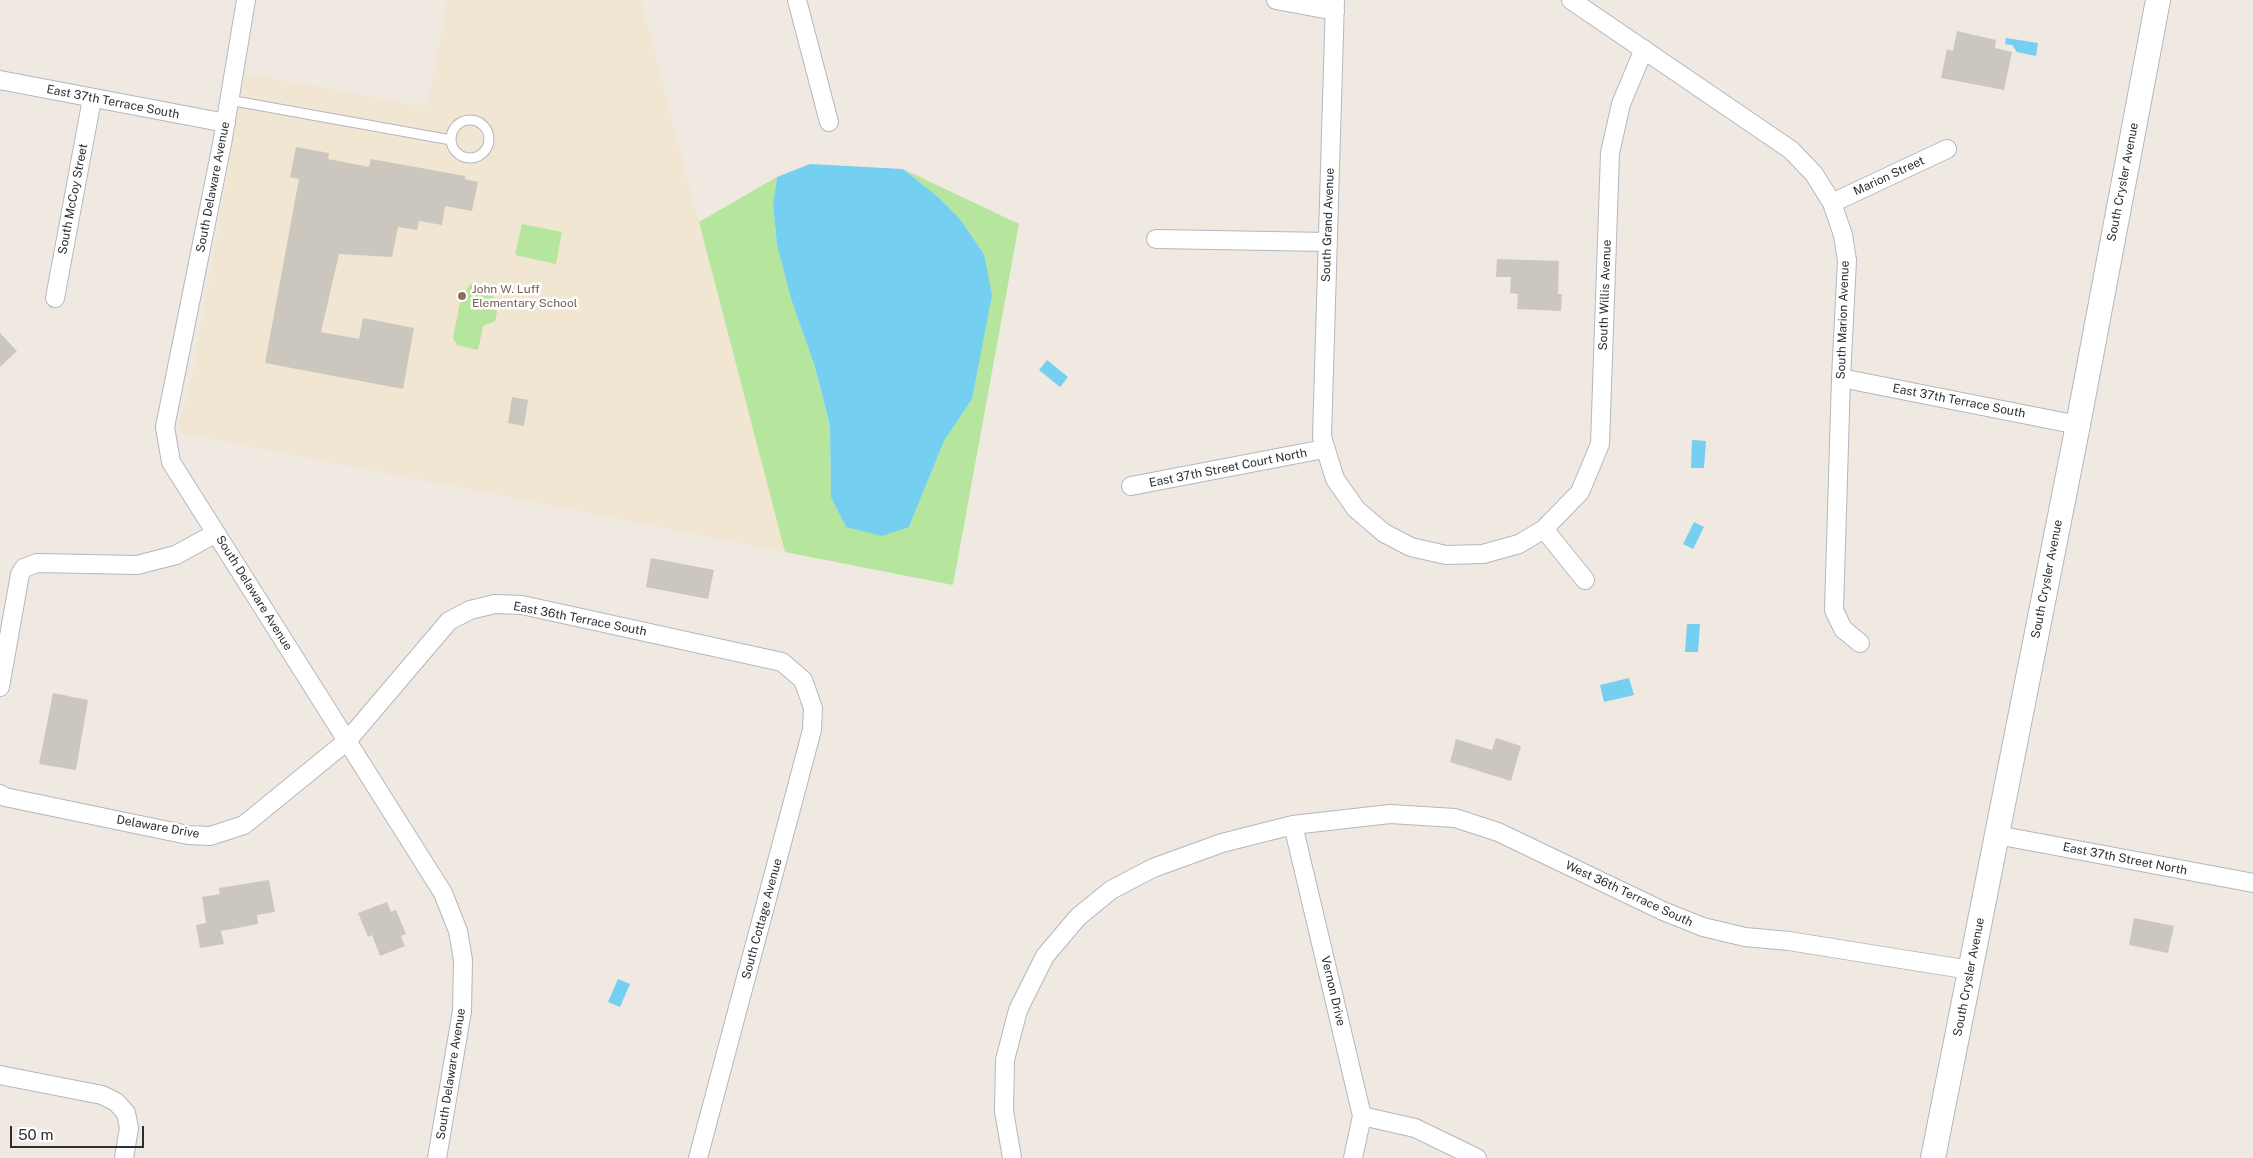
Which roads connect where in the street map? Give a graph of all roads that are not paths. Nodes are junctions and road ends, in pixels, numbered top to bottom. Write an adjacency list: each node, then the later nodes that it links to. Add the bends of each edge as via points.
1 (246, 0): 10 (street, South Delaware Avenue)
2 (797, 0): 11 (street)
3 (1276, 0): 6 (street)
4 (1571, 0): 7 (street, South Marion Avenue)
5 (2158, 0): 20 (main road, South Crysler Avenue)
6 (1335, 5): 17 (street, South Grand Avenue)
7 (1644, 49): 15 (street, South Marion Avenue, via 1791,150 1814,174); 23 (street, South Willis Avenue, via 1621,104 1610,153 1600,444 1580,492)
8 (0, 80): 9 (street, East 37th Terrace South)
9 (92, 99): 12 (street, East 37th Terrace South); 18 (street, South McCoy Street)
10 (229, 100): 12 (street, South Delaware Avenue); 13 (lane)
11 (828, 122)
12 (226, 123): 24 (street, South Delaware Avenue, via 165,427 171,462)
13 (451, 140): 13 (lane, via 456,152 467,157 484,151 488,140 485,128 469,120 454,129)
14 (1947, 149): 15 (street, Marion Street)
15 (1832, 203): 19 (street, South Marion Avenue, via 1847,260)
16 (1156, 239): 17 (street)
17 (1328, 242): 21 (street, South Grand Avenue)
18 (55, 298)
19 (1841, 378): 20 (street, East 37th Terrace South); 26 (street, South Marion Avenue, via 1834,610 1843,629)
20 (2078, 425): 32 (main road, South Crysler Avenue)
21 (1324, 449): 22 (street, East 37th Street Court North); 23 (street, South Willis Avenue, via 1335,479 1356,509 1384,533 1410,547 1446,555 1483,554 1519,544)
22 (1131, 486)
23 (1544, 529): 25 (street)
24 (216, 533): 28 (street, via 176,554 137,566 37,563 24,568 20,574); 29 (street, South Delaware Avenue)
25 (1585, 580)
26 (1860, 643)
27 (802, 680): 29 (street, East 36th Terrace South, via 782,662 522,605 495,604 470,610 449,621); 39 (street, South Cottage Avenue, via 813,708 812,730)
28 (0, 687)
29 (347, 741): 30 (street, Delaware Drive, via 244,825 210,836 188,835); 38 (street, South Delaware Avenue, via 443,893 458,931 463,960 462,1011)
30 (0, 794)
31 (1294, 825): 34 (street, West 36th Terrace South, via 1390,814 1456,818 1498,832 1663,912 1703,927 1745,937 1790,941); 36 (street, Vernon Drive); 40 (street, West 36th Terrace South, via 1222,843 1153,868 1111,890 1078,917 1045,956 1018,1010 1006,1060 1004,1102)
32 (1997, 834): 33 (street, East 37th Street North); 34 (main road, South Crysler Avenue)
33 (2253, 882)
34 (1970, 970): 43 (main road, South Crysler Avenue)
35 (0, 1076): 37 (street, via 102,1095 116,1102 126,1113 129,1128)
36 (1362, 1116): 41 (street, Vernon Drive); 42 (street, via 1414,1128)
37 (124, 1158)
38 (437, 1158)
39 (698, 1158)
40 (1012, 1158)
41 (1353, 1158)
42 (1477, 1158)
43 (1933, 1158)

